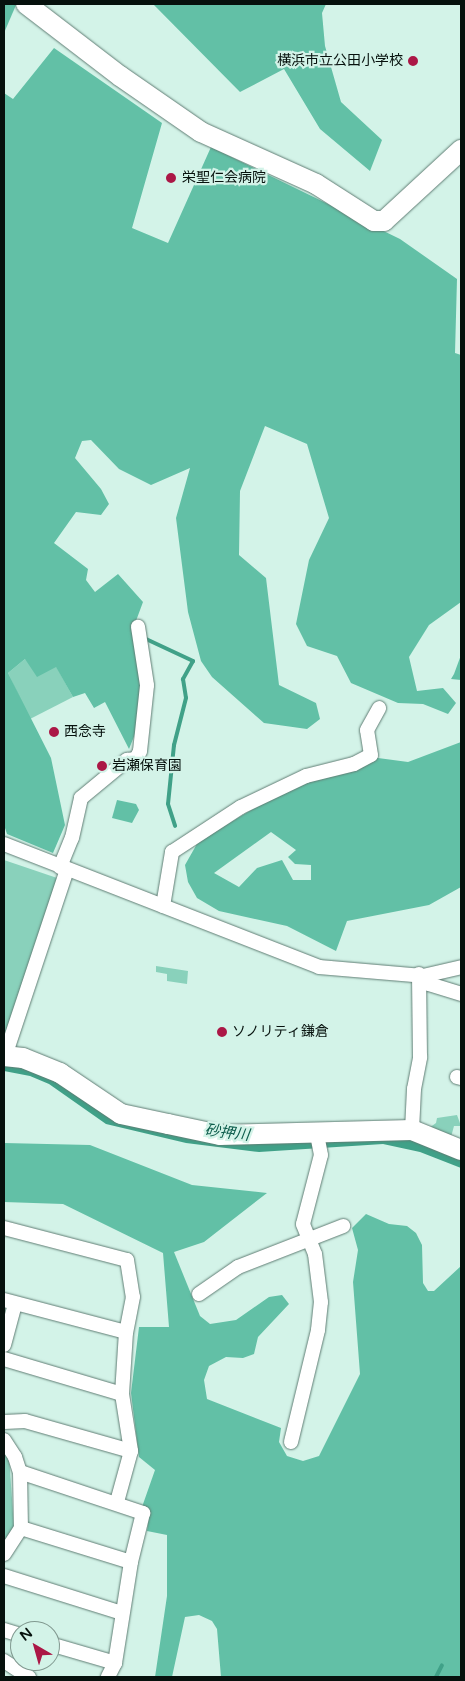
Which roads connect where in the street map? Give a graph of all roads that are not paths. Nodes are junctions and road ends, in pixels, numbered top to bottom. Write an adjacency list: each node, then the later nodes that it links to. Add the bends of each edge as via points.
1 (26, 4): 2 (street, via 120,76 201,132 316,184 374,221 384,221)
2 (461, 150)
3 (138, 626): 6 (street, via 147,686 140,751 136,758 128,760 81,798)
4 (379, 708): 7 (street, via 367,730 371,755 354,764 306,776 241,807 172,852)
5 (4, 844): 6 (street)
6 (64, 868): 7 (street); 11 (street)
7 (163, 906): 9 (street, via 318,967)
8 (461, 967): 9 (street)
9 (421, 975): 10 (street, via 430,984); 12 (street, via 420,1057)
10 (461, 994)
11 (4, 1056): 13 (street, via 23,1058 60,1073 121,1114 220,1135)
12 (412, 1130): 13 (street); 14 (street)
13 (318, 1141): 17 (street, via 303,1224)
14 (461, 1150)
15 (343, 1226): 17 (street)
16 (5, 1231): 20 (street, via 127,1260 133,1297)
17 (307, 1238): 18 (street, via 238,1267); 26 (street, via 315,1254 320,1302 318,1330)
18 (200, 1294)
19 (10, 1302): 20 (street); 21 (street)
20 (126, 1332): 23 (street)
21 (4, 1345)
22 (4, 1359): 23 (street)
23 (122, 1394): 27 (street)
24 (4, 1422): 27 (street, via 25,1421)
25 (4, 1440): 28 (street)
26 (291, 1442)
27 (131, 1451): 29 (street)
28 (20, 1472): 29 (street); 30 (street)
29 (117, 1502): 32 (street, via 144,1513)
30 (21, 1528): 31 (street); 32 (street)
31 (4, 1554)
32 (131, 1562): 34 (street)
33 (4, 1576): 34 (street)
34 (122, 1613): 37 (street)
35 (60, 1647): 37 (street)
36 (4, 1661): 38 (street)
37 (115, 1663): 39 (street)
38 (29, 1677)
39 (108, 1677)

